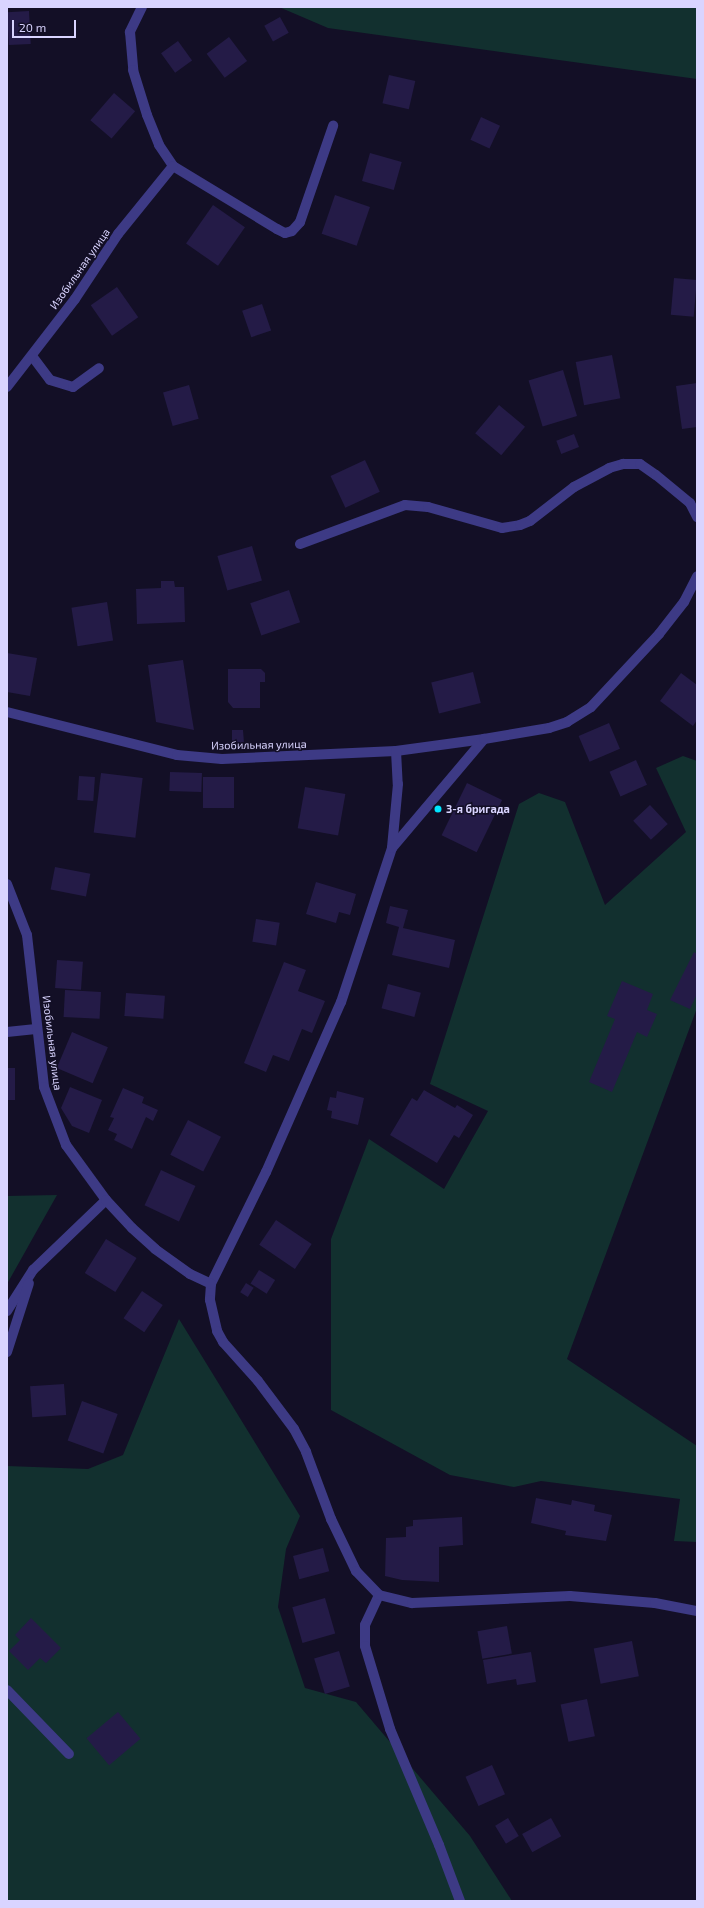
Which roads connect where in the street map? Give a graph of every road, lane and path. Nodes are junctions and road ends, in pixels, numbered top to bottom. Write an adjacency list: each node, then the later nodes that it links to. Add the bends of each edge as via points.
1 (142, 7): 3 (street, via 130,32 133,70 159,145)
2 (333, 126): 3 (street, via 300,222 292,231 277,229)
3 (173, 166): 4 (street, Изобильная улица, via 118,234 75,299)
4 (32, 356): 5 (street, via 50,380 73,387); 6 (street, Изобильная улица)
5 (99, 368)
6 (7, 387)
7 (697, 517): 8 (street, via 690,503 656,475 640,464 623,464 609,468 574,487 530,521 520,525 502,528 428,507 405,505)
8 (300, 544)
9 (697, 576): 11 (street, Изобильная улица, via 684,602 659,634 591,707 567,722 549,728)
10 (7, 712): 12 (street, Изобильная улица, via 177,755 222,759)
11 (484, 739): 12 (street, Изобильная улица); 13 (street)
12 (396, 751): 13 (street, via 398,784)
13 (392, 848): 19 (street, via 341,1002 266,1172)
14 (7, 884): 15 (street, Изобильная улица, via 27,935)
15 (36, 1029): 16 (street); 17 (street, Изобильная улица, via 44,1087 54,1118 66,1144)
16 (7, 1032)
17 (106, 1200): 18 (street); 19 (street, Изобильная улица, via 155,1249 190,1274)
18 (33, 1270): 20 (street); 21 (street)
19 (211, 1284): 22 (street, via 213,1316 223,1342 258,1381 294,1429 306,1452 331,1519 356,1571)
20 (7, 1311)
21 (7, 1352)
22 (379, 1594): 23 (street, via 412,1603 570,1596 655,1603); 26 (street, via 365,1625 365,1646 390,1729)
23 (697, 1611)
24 (7, 1690): 25 (street)
25 (69, 1754)
26 (460, 1901)

